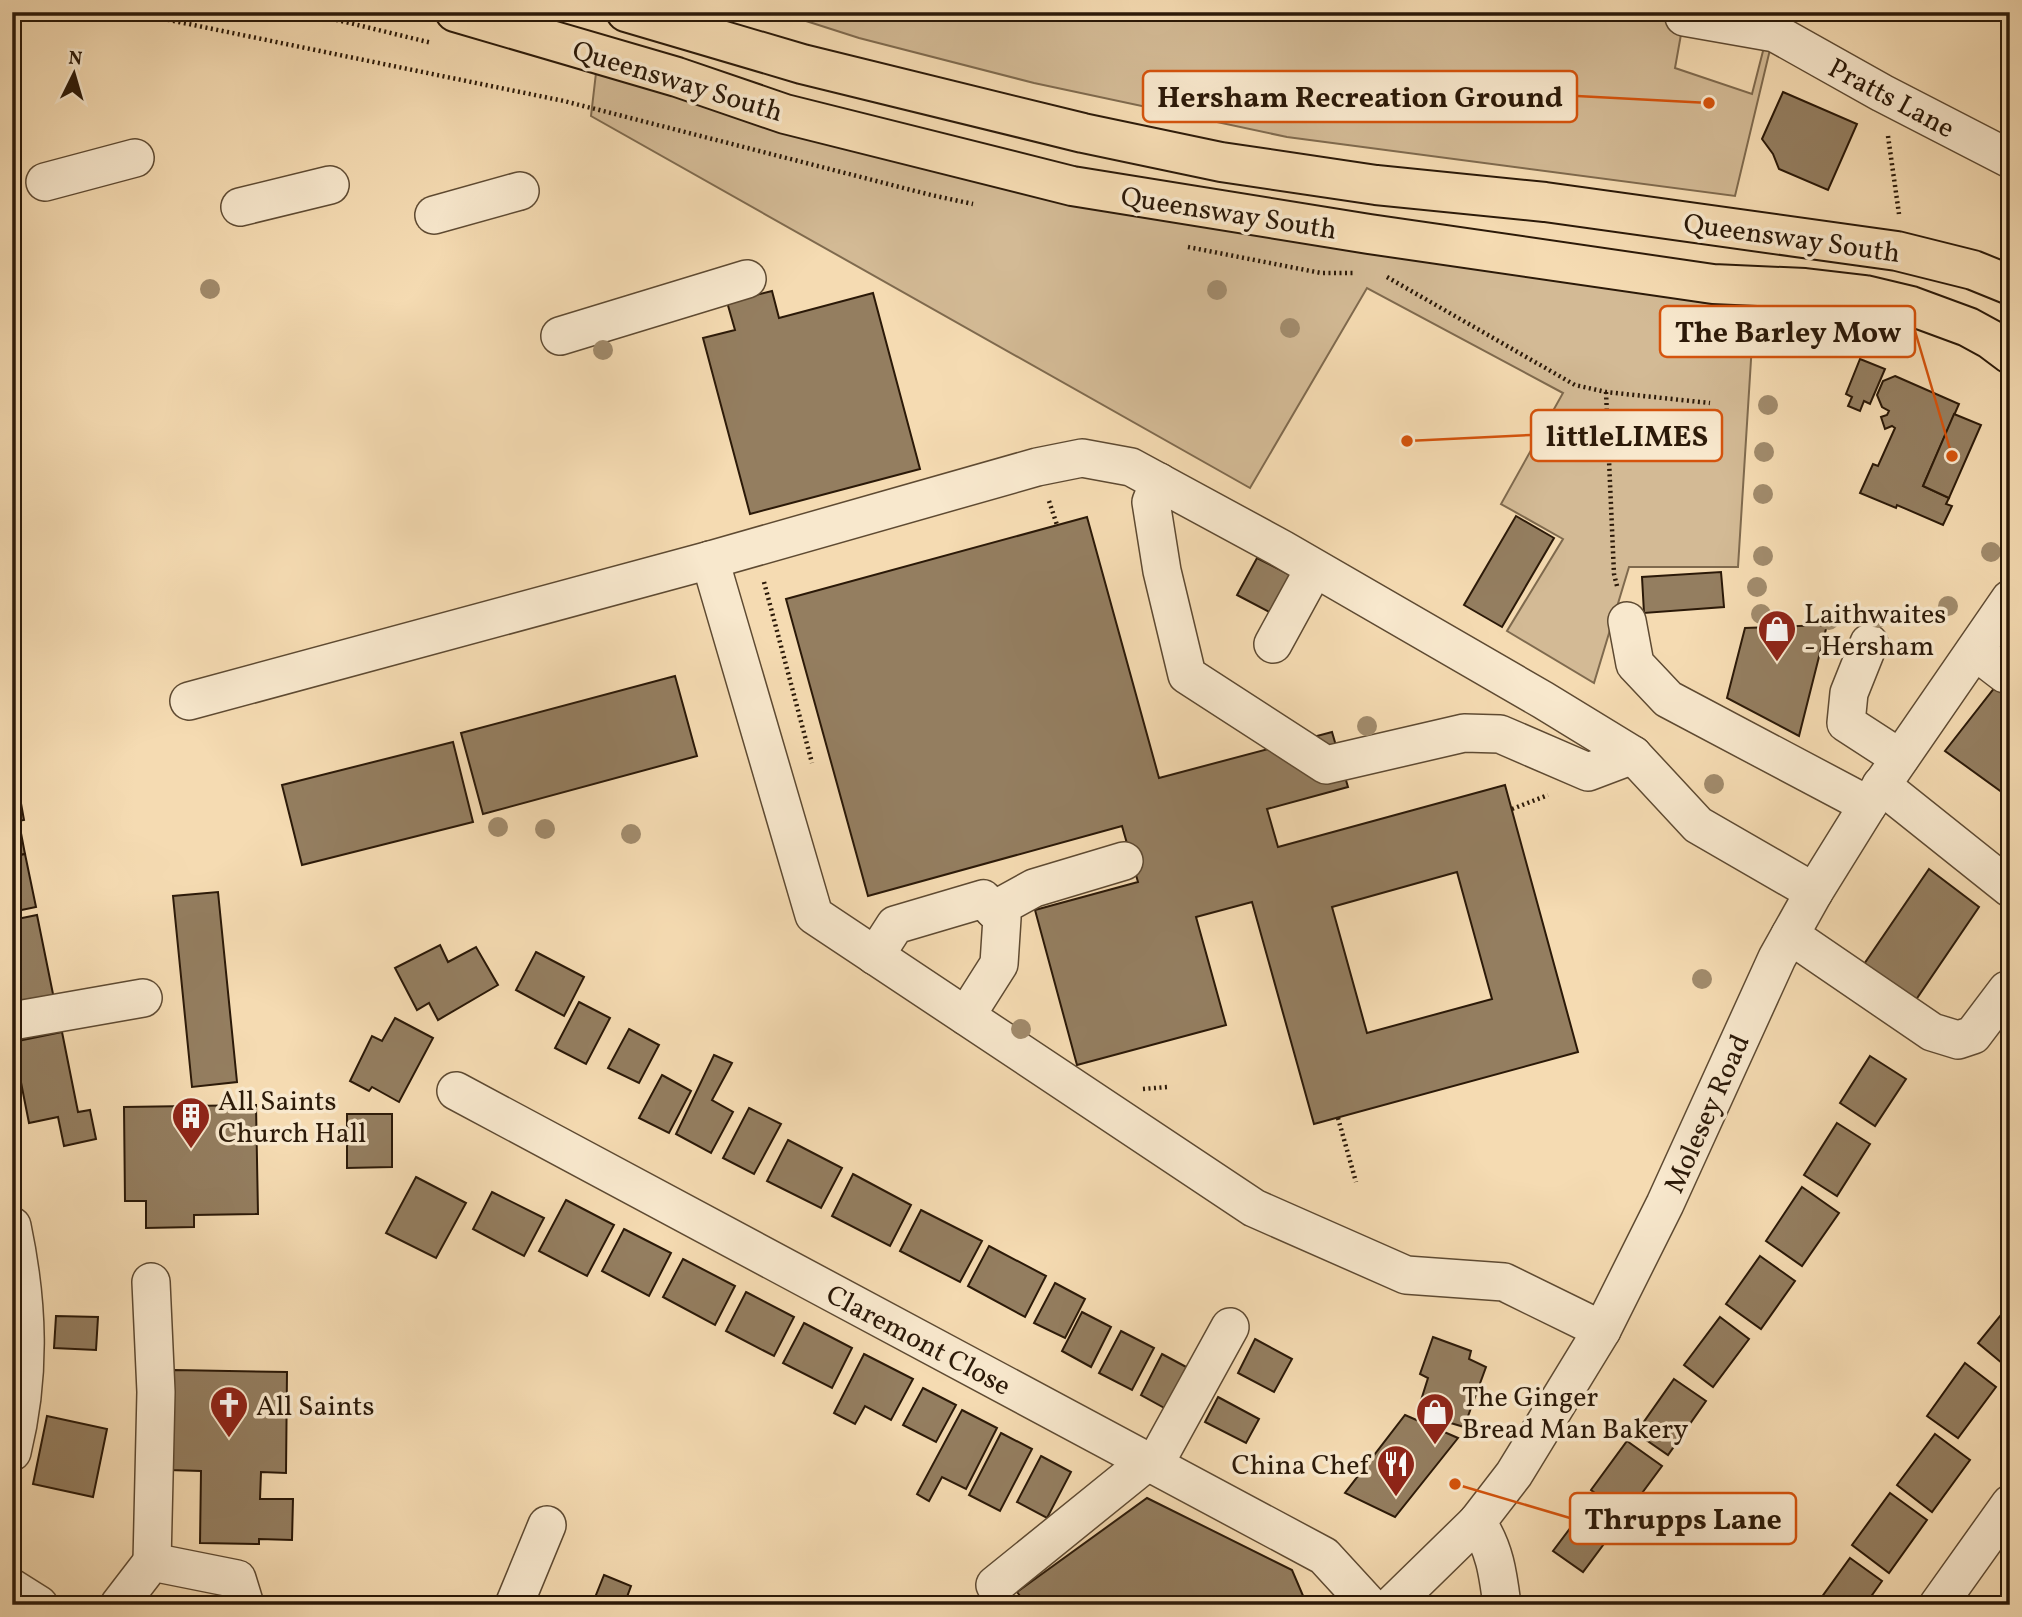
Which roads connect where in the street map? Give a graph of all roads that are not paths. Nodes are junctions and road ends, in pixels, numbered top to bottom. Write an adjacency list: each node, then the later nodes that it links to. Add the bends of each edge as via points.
1 (455, 12): 14 (main road, Queensway South, via 785,114 1072,186 1713,284 1866,295 1968,327)
2 (626, 12): 12 (main road, Queensway South, via 802,64 1221,162 1897,251 1973,270)
3 (1684, 17): 5 (street, Pratts Lane, via 1775,33)
4 (135, 158): 6 (street)
5 (2010, 159)
6 (45, 182)
7 (330, 185): 9 (street)
8 (520, 191): 10 (street)
9 (240, 207)
10 (434, 215)
11 (747, 279): 13 (street)
12 (2010, 285)
13 (560, 336)
14 (2010, 354)
15 (1159, 482): 16 (street, via 1132,467 1082,458); 17 (street); 25 (street, via 1151,502 1187,675 1326,765 1464,733 1500,734 1588,772)
16 (710, 560): 24 (street); 32 (street, via 814,915)
17 (1314, 569): 21 (street); 25 (street)
18 (2008, 604): 22 (street, Molesey Road)
19 (1627, 621): 26 (street, via 1635,664 1668,699)
20 (1869, 643): 26 (street, via 1849,693 1846,723)
21 (1273, 644)
22 (1975, 651): 23 (street); 26 (street, Molesey Road)
23 (2005, 674)
24 (188, 701)
25 (1633, 755): 29 (street, via 1698,825)
26 (1883, 783): 28 (street); 29 (street, Molesey Road)
27 (1124, 860): 30 (street, via 1034,888)
28 (2010, 888)
29 (1814, 892): 31 (street, Molesey Road)
30 (994, 910): 32 (street, via 983,900 895,925); 35 (street, via 1002,918 999,964)
31 (1790, 935): 33 (street, via 1932,1032 1958,1040 1973,1035); 41 (street, Molesey Road)
32 (876, 956): 35 (street)
33 (2007, 990)
34 (143, 998): 36 (street)
35 (966, 1016): 41 (street, via 1254,1208 1406,1275 1504,1282)
36 (12, 1021)
37 (456, 1091): 43 (street, Claremont Close)
38 (12, 1226): 42 (street, via 26,1321 25,1373)
39 (151, 1282): 47 (street, via 156,1392)
40 (1230, 1326): 43 (street)
41 (1602, 1330): 45 (street, Molesey Road, via 1514,1474)
42 (12, 1452)
43 (1150, 1463): 48 (street); 54 (street, Claremont Close, via 1324,1556)
44 (2010, 1504): 57 (street)
45 (1476, 1522): 55 (street, Molesey Road); 56 (street, via 1497,1563)
46 (547, 1525): 53 (street)
47 (152, 1562): 51 (street); 52 (street, via 237,1579)
48 (995, 1585)
49 (12, 1588): 50 (street)
50 (38, 1605)
51 (119, 1605)
52 (245, 1605)
53 (514, 1605)
54 (1369, 1605)
55 (1392, 1605)
56 (1502, 1605)
57 (1938, 1605)

